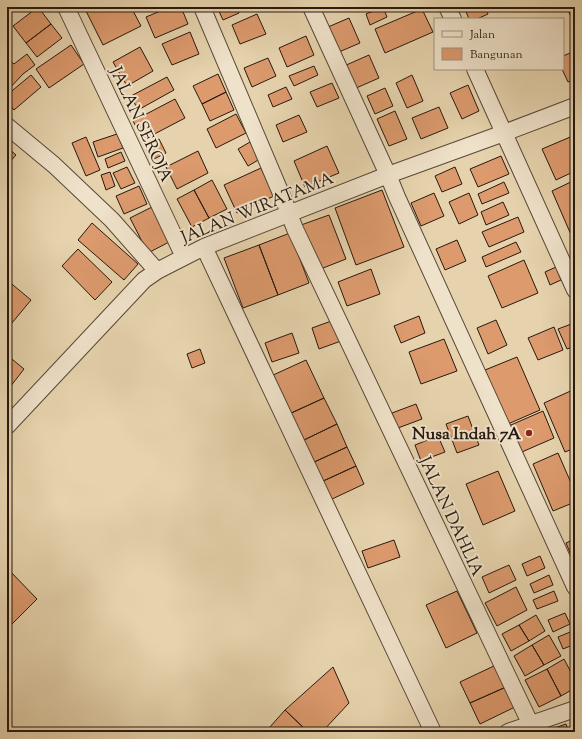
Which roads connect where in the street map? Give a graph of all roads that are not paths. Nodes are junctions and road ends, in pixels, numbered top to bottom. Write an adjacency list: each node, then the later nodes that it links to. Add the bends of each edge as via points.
1 (66, 7): 13 (street, JALAN SEROJA)
2 (202, 7): 11 (street, JALAN DAHLIA)
3 (310, 7): 10 (street)
4 (447, 7): 5 (street)
5 (452, 18)
6 (475, 70): 9 (street)
7 (575, 106): 9 (street, JALAN WIRATAMA)
8 (7, 126): 14 (street, via 54,165 112,220)
9 (504, 133): 10 (street, JALAN WIRATAMA); 15 (street)
10 (388, 175): 11 (street, JALAN WIRATAMA); 17 (street)
11 (289, 214): 12 (street, JALAN WIRATAMA); 19 (street, JALAN DAHLIA)
12 (204, 247): 13 (street, JALAN WIRATAMA); 20 (street)
13 (184, 257): 14 (street, JALAN WIRATAMA)
14 (157, 271): 16 (street, JALAN WIRATAMA, via 144,280)
15 (575, 290)
16 (7, 426)
17 (575, 586)
18 (575, 709): 19 (street)
19 (531, 725): 21 (street)
20 (433, 732)
21 (508, 732)

